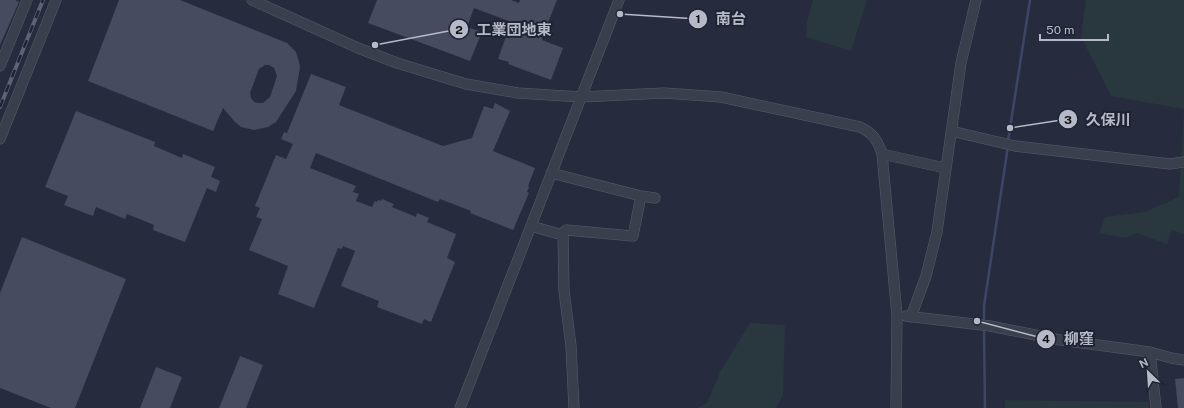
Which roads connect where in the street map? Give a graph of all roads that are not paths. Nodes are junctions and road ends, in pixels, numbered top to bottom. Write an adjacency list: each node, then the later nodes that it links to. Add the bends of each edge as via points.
1 (27, 0): 6 (street)
2 (56, 0): 9 (street)
3 (252, 0): 7 (street, via 358,48 453,80 492,90)
4 (619, 0): 7 (street)
5 (976, 0): 8 (street, via 961,63)
6 (0, 66)
7 (581, 97): 10 (street, via 664,93 721,98 860,127 876,138); 13 (street)
8 (950, 131): 11 (street, via 1015,146 1170,164); 12 (street)
9 (0, 139)
10 (882, 154): 12 (street); 18 (street)
11 (1184, 162)
12 (945, 168): 19 (street, via 936,232 926,276)
13 (550, 173): 14 (street); 16 (street)
14 (641, 196): 15 (street); 17 (street, via 633,236 566,230)
15 (655, 198)
16 (531, 226): 17 (street); 22 (street)
17 (563, 233): 23 (street, via 564,291 571,346)
18 (897, 315): 19 (street); 24 (street)
19 (911, 317): 20 (street, via 990,326 1060,340)
20 (1150, 352): 21 (street); 25 (street)
21 (1184, 360)
22 (460, 408)
23 (574, 408)
24 (896, 408)
25 (1156, 408)

